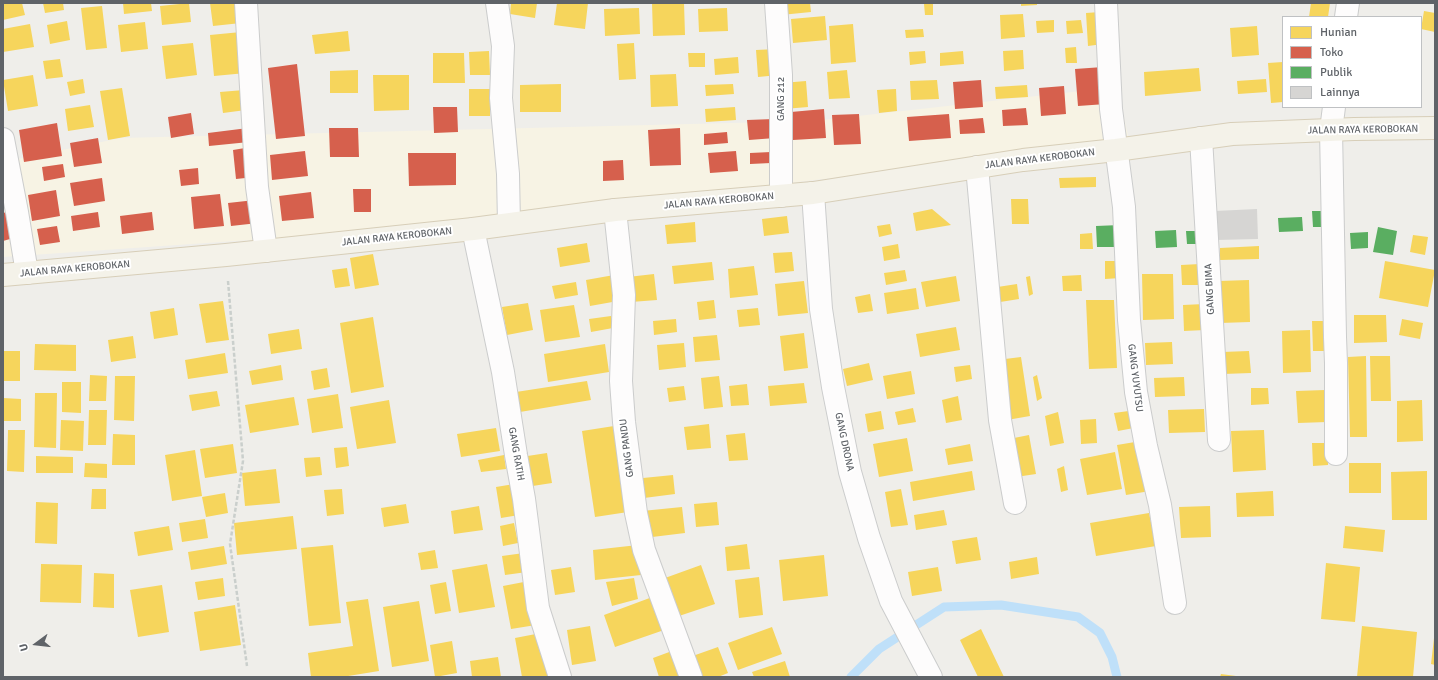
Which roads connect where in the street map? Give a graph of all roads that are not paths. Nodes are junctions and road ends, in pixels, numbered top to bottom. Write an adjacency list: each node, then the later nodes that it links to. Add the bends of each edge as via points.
1 (246, 3): 19 (street, via 257,187)
2 (497, 3): 17 (street, via 503,46 500,98 508,174)
3 (776, 3): 15 (street, GANG 212, via 781,75)
4 (1106, 3): 12 (street, GANG YUYUTSU, via 1111,109)
5 (1348, 3): 6 (street)
6 (1346, 16)
7 (1334, 108): 9 (street)
8 (1435, 128): 9 (main road, JALAN RAYA KEROBOKAN)
9 (1331, 130): 10 (main road, JALAN RAYA KEROBOKAN, via 1232,134); 23 (street)
10 (1201, 138): 12 (main road, JALAN RAYA KEROBOKAN); 22 (street, GANG BIMA)
11 (3, 139): 20 (street)
12 (1116, 150): 13 (main road, JALAN RAYA KEROBOKAN); 25 (street, GANG YUYUTSU, via 1124,207 1129,320 1136,392 1160,505)
13 (978, 167): 14 (main road, JALAN RAYA KEROBOKAN); 24 (street, via 1000,420)
14 (813, 193): 15 (main road, JALAN RAYA KEROBOKAN); 28 (street, GANG DRONA, via 820,309 850,472 891,601)
15 (781, 196): 16 (main road, JALAN RAYA KEROBOKAN)
16 (615, 210): 17 (main road, JALAN RAYA KEROBOKAN); 27 (street, GANG PANDU, via 624,295 621,354 624,422 636,513 644,550)
17 (509, 224): 18 (main road, JALAN RAYA KEROBOKAN)
18 (473, 229): 19 (main road, JALAN RAYA KEROBOKAN); 26 (street, GANG RATIH, via 503,372 524,499 538,608)
19 (266, 251): 20 (main road, JALAN RAYA KEROBOKAN)
20 (27, 273): 21 (main road, JALAN RAYA KEROBOKAN)
21 (3, 275)
22 (1219, 440)
23 (1336, 454)
24 (1015, 504)
25 (1175, 603)
26 (560, 677)
27 (691, 677)
28 (931, 677)

